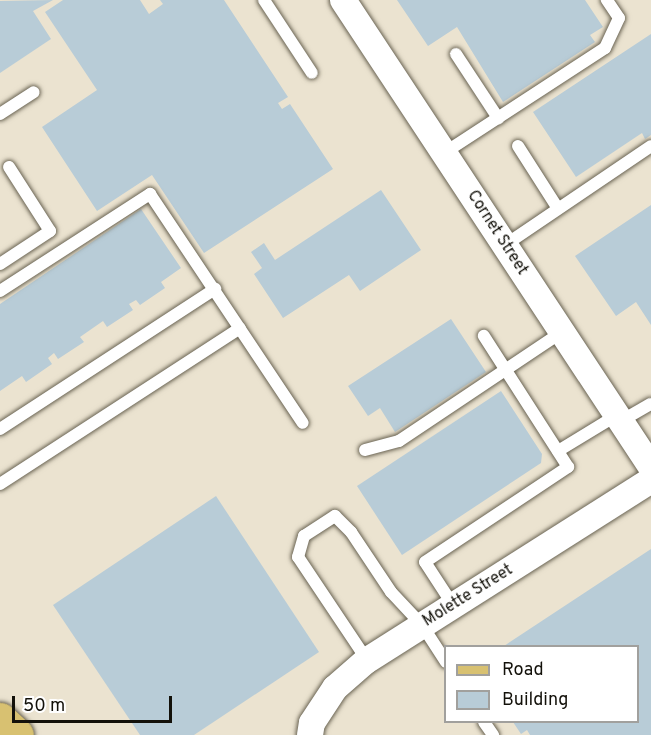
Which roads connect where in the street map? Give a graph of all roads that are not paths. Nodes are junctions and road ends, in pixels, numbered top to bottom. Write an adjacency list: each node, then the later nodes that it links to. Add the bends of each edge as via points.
1 (264, 0): 5 (lane)
2 (343, 0): 11 (street, Cornet Street)
3 (608, 0): 8 (lane, via 619,18 605,48)
4 (456, 54): 8 (lane)
5 (312, 74)
6 (34, 92): 7 (lane)
7 (0, 114)
8 (498, 118): 11 (lane)
9 (518, 146): 13 (lane)
10 (651, 146): 13 (lane)
11 (444, 153): 14 (street, Cornet Street)
12 (9, 167): 15 (lane, via 50,231)
13 (557, 207): 14 (lane)
14 (505, 245): 19 (street, Cornet Street)
15 (0, 264)
16 (214, 289): 17 (lane, via 156,198 148,194); 18 (lane); 25 (lane)
17 (0, 291)
18 (240, 328): 24 (lane); 30 (lane)
19 (562, 332): 21 (lane); 23 (street, Cornet Street)
20 (484, 336): 21 (lane)
21 (505, 369): 26 (lane, via 399,441); 27 (lane)
22 (651, 404): 23 (lane)
23 (619, 418): 27 (lane); 28 (street, Cornet Street)
24 (303, 423)
25 (0, 429)
26 (365, 450)
27 (558, 451): 31 (lane, via 568,466 425,562)
28 (651, 466)
29 (651, 480): 31 (street, Molette Street)
30 (0, 484)
31 (453, 605): 32 (street, Molette Street)
32 (422, 625): 33 (lane); 34 (street, Molette Street); 34 (lane, via 335,516 304,536 298,557)
33 (444, 659)
34 (367, 660): 37 (street, Molette Street, via 335,688 312,723)
35 (0, 720): 36 (main road)
36 (17, 735)
37 (310, 735)

